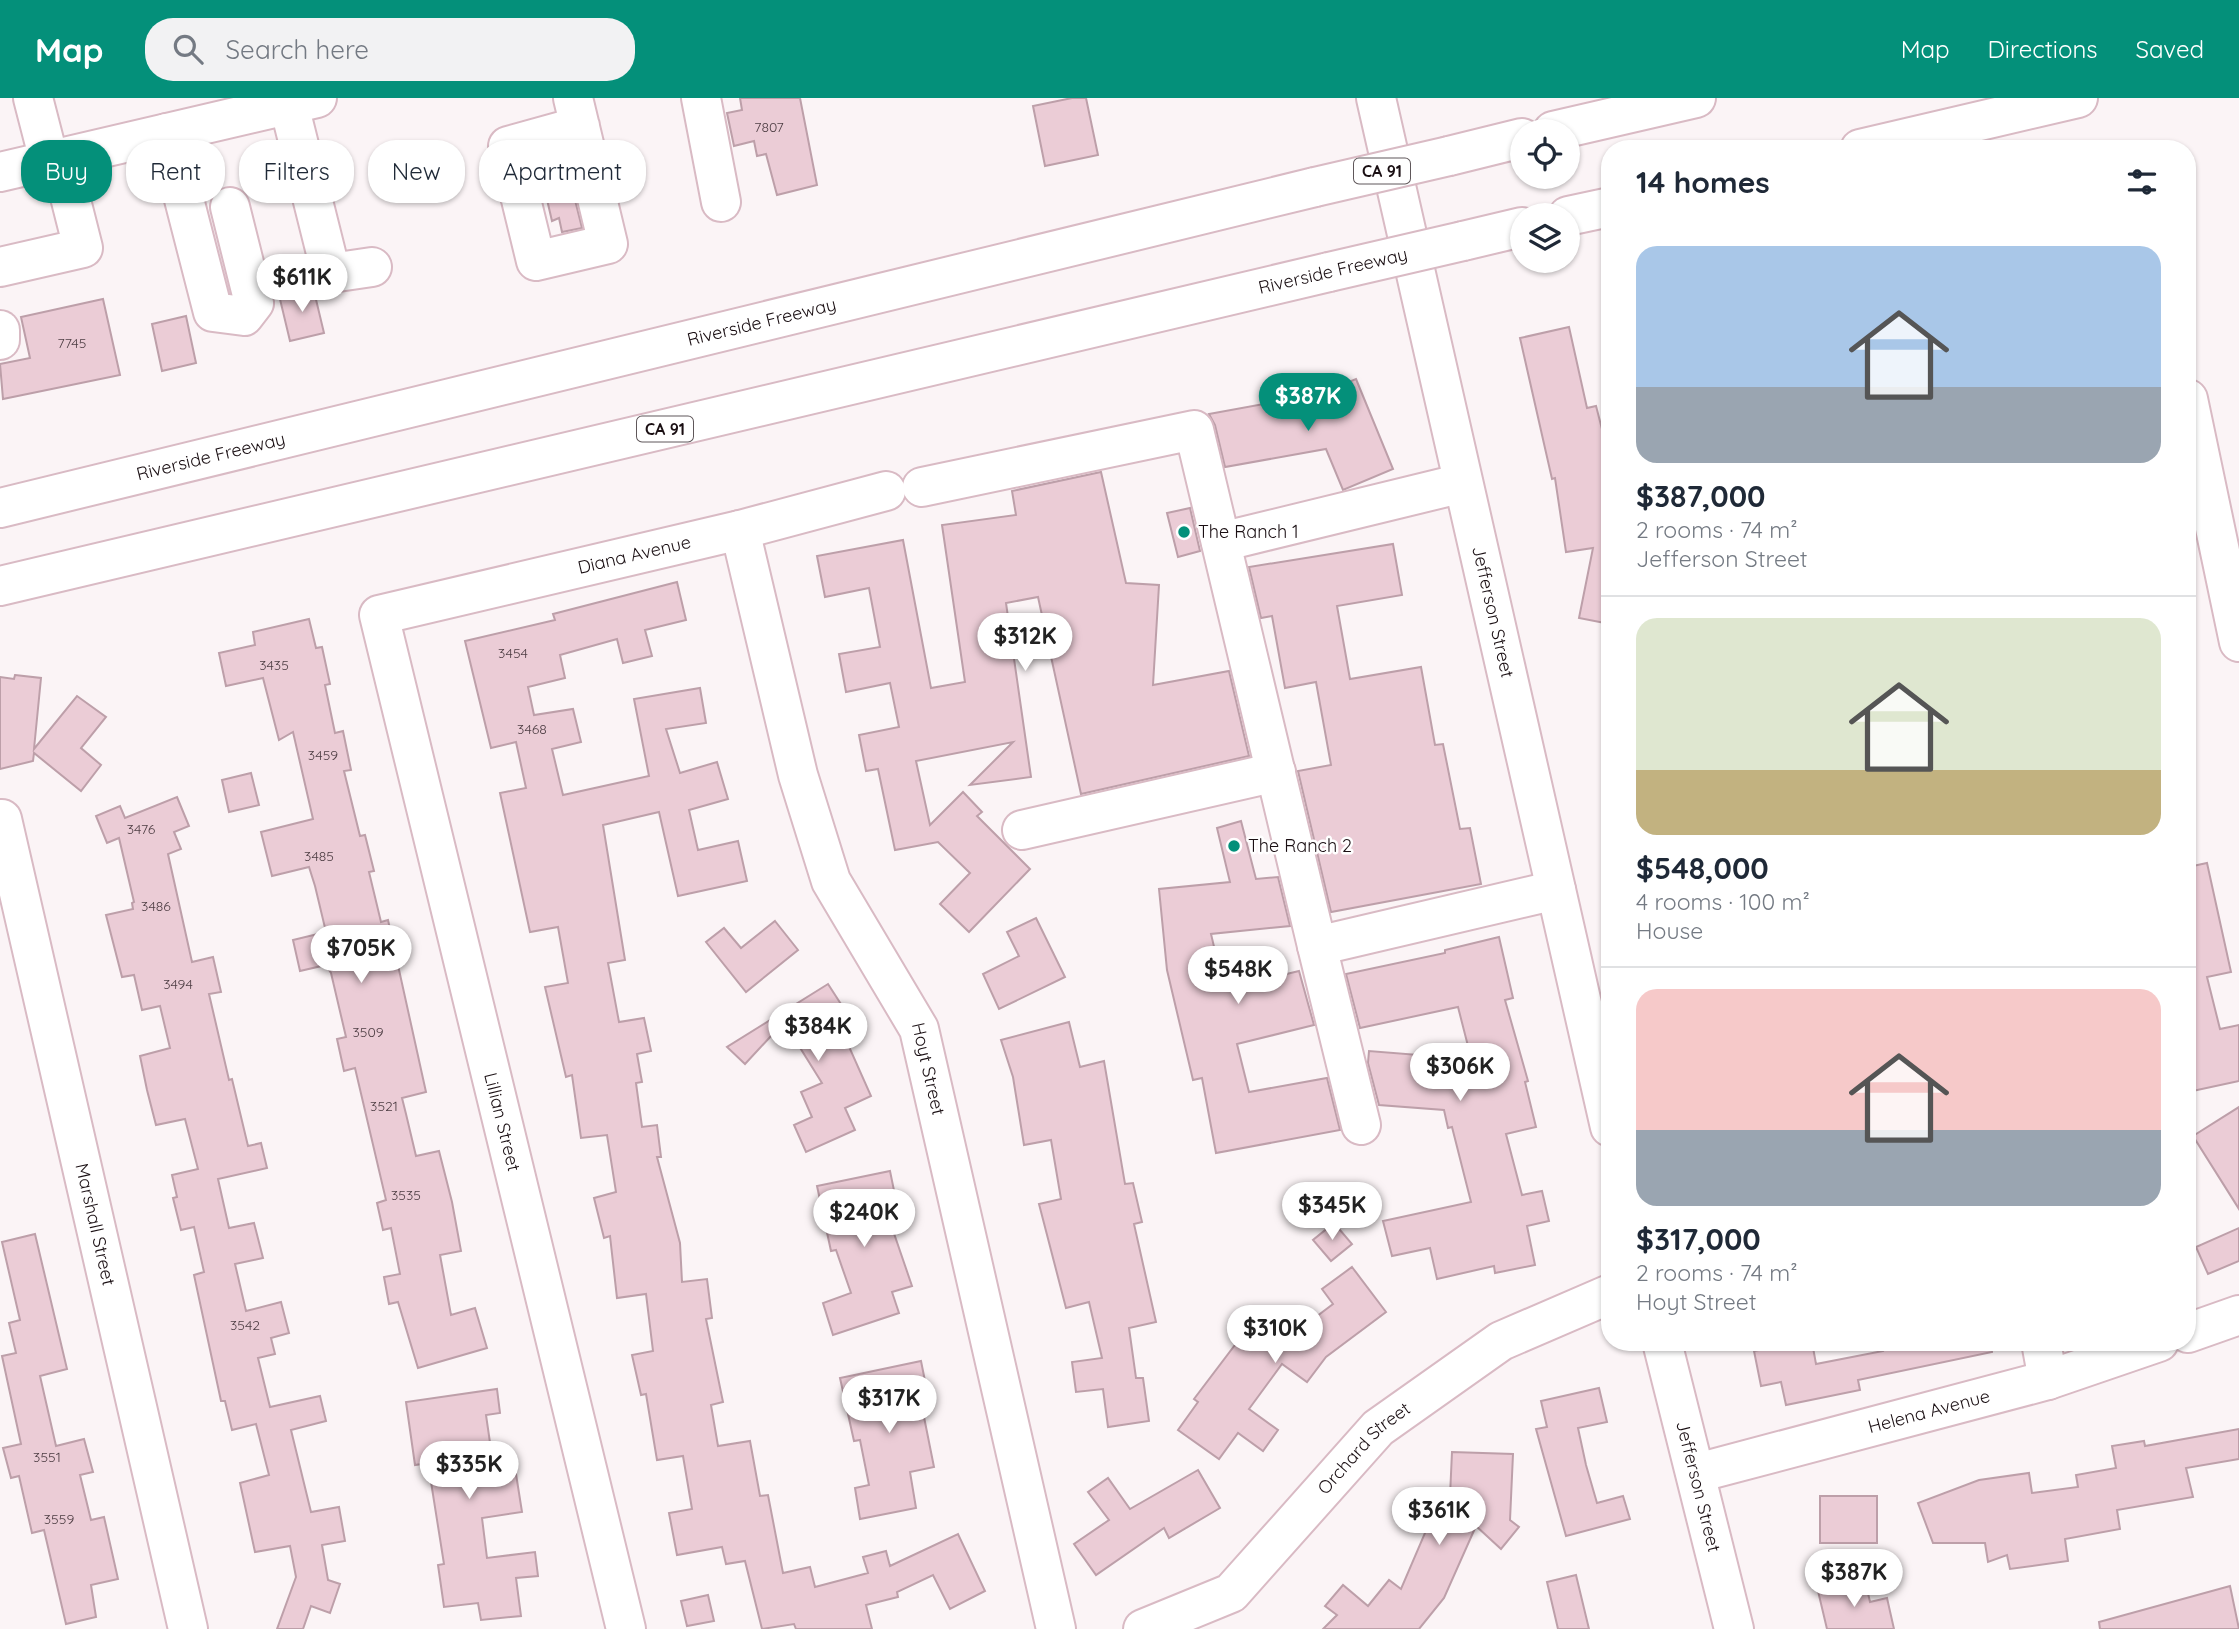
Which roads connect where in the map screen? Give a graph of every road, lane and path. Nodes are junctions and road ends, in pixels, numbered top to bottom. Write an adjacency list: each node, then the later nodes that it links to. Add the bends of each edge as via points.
1 (33, 98): 9 (main road)
2 (701, 98): 15 (main road)
3 (1376, 98): 26 (main road, Jefferson Street)
4 (1696, 98): 7 (main road)
5 (2078, 98): 10 (main road)
6 (303, 101): 8 (main road); 22 (main road, via 331,273)
7 (1580, 125)
8 (167, 133): 12 (main road); 17 (main road, via 213,312 244,316 254,303)
9 (47, 140)
10 (1898, 140)
11 (1510, 141): 27 (main road, Riverside Freeway / CA 91, bridge)
12 (112, 146)
13 (21, 167): 14 (main road)
14 (0, 172)
15 (721, 202)
16 (68, 203): 21 (main road, via 83,248)
17 (230, 207)
18 (1601, 208): 19 (main road)
19 (1580, 213)
20 (1510, 230): 30 (main road, Riverside Freeway / CA 91, bridge)
21 (0, 267)
22 (372, 267)
23 (0, 330): 24 (main road)
24 (0, 340)
25 (2196, 437): 32 (main road)
26 (1463, 483): 29 (main road); 36 (main road, Jefferson Street)
27 (0, 508)
28 (740, 530): 29 (main road, Diana Avenue, via 904,489 1194,430); 31 (main road, Diana Avenue); 50 (main road, Hoyt Street, via 798,775 831,881 919,1029)
29 (1221, 542): 33 (main road)
30 (0, 586)
31 (379, 615): 49 (main road, Lillian Street)
32 (2239, 642)
33 (1276, 772): 35 (main road); 37 (main road)
34 (2, 819): 48 (main road, Marshall Street)
35 (1022, 830)
36 (1556, 890): 37 (main road); 38 (main road, Jefferson Street)
37 (1317, 946): 39 (main road)
38 (1601, 1088)
39 (1361, 1125)
40 (1601, 1298): 51 (main road, Orchard Street, via 1502,1341 1378,1428 1231,1593)
41 (2239, 1315): 42 (main road)
42 (2196, 1330)
43 (1664, 1351): 47 (main road, Jefferson Street)
44 (2042, 1351): 46 (main road)
45 (2133, 1351): 46 (main road, Helena Avenue)
46 (2048, 1380): 47 (main road, Helena Avenue)
47 (1697, 1473): 52 (main road, Jefferson Street)
48 (188, 1629)
49 (626, 1629)
50 (1056, 1629)
51 (1143, 1629)
52 (1734, 1629)

